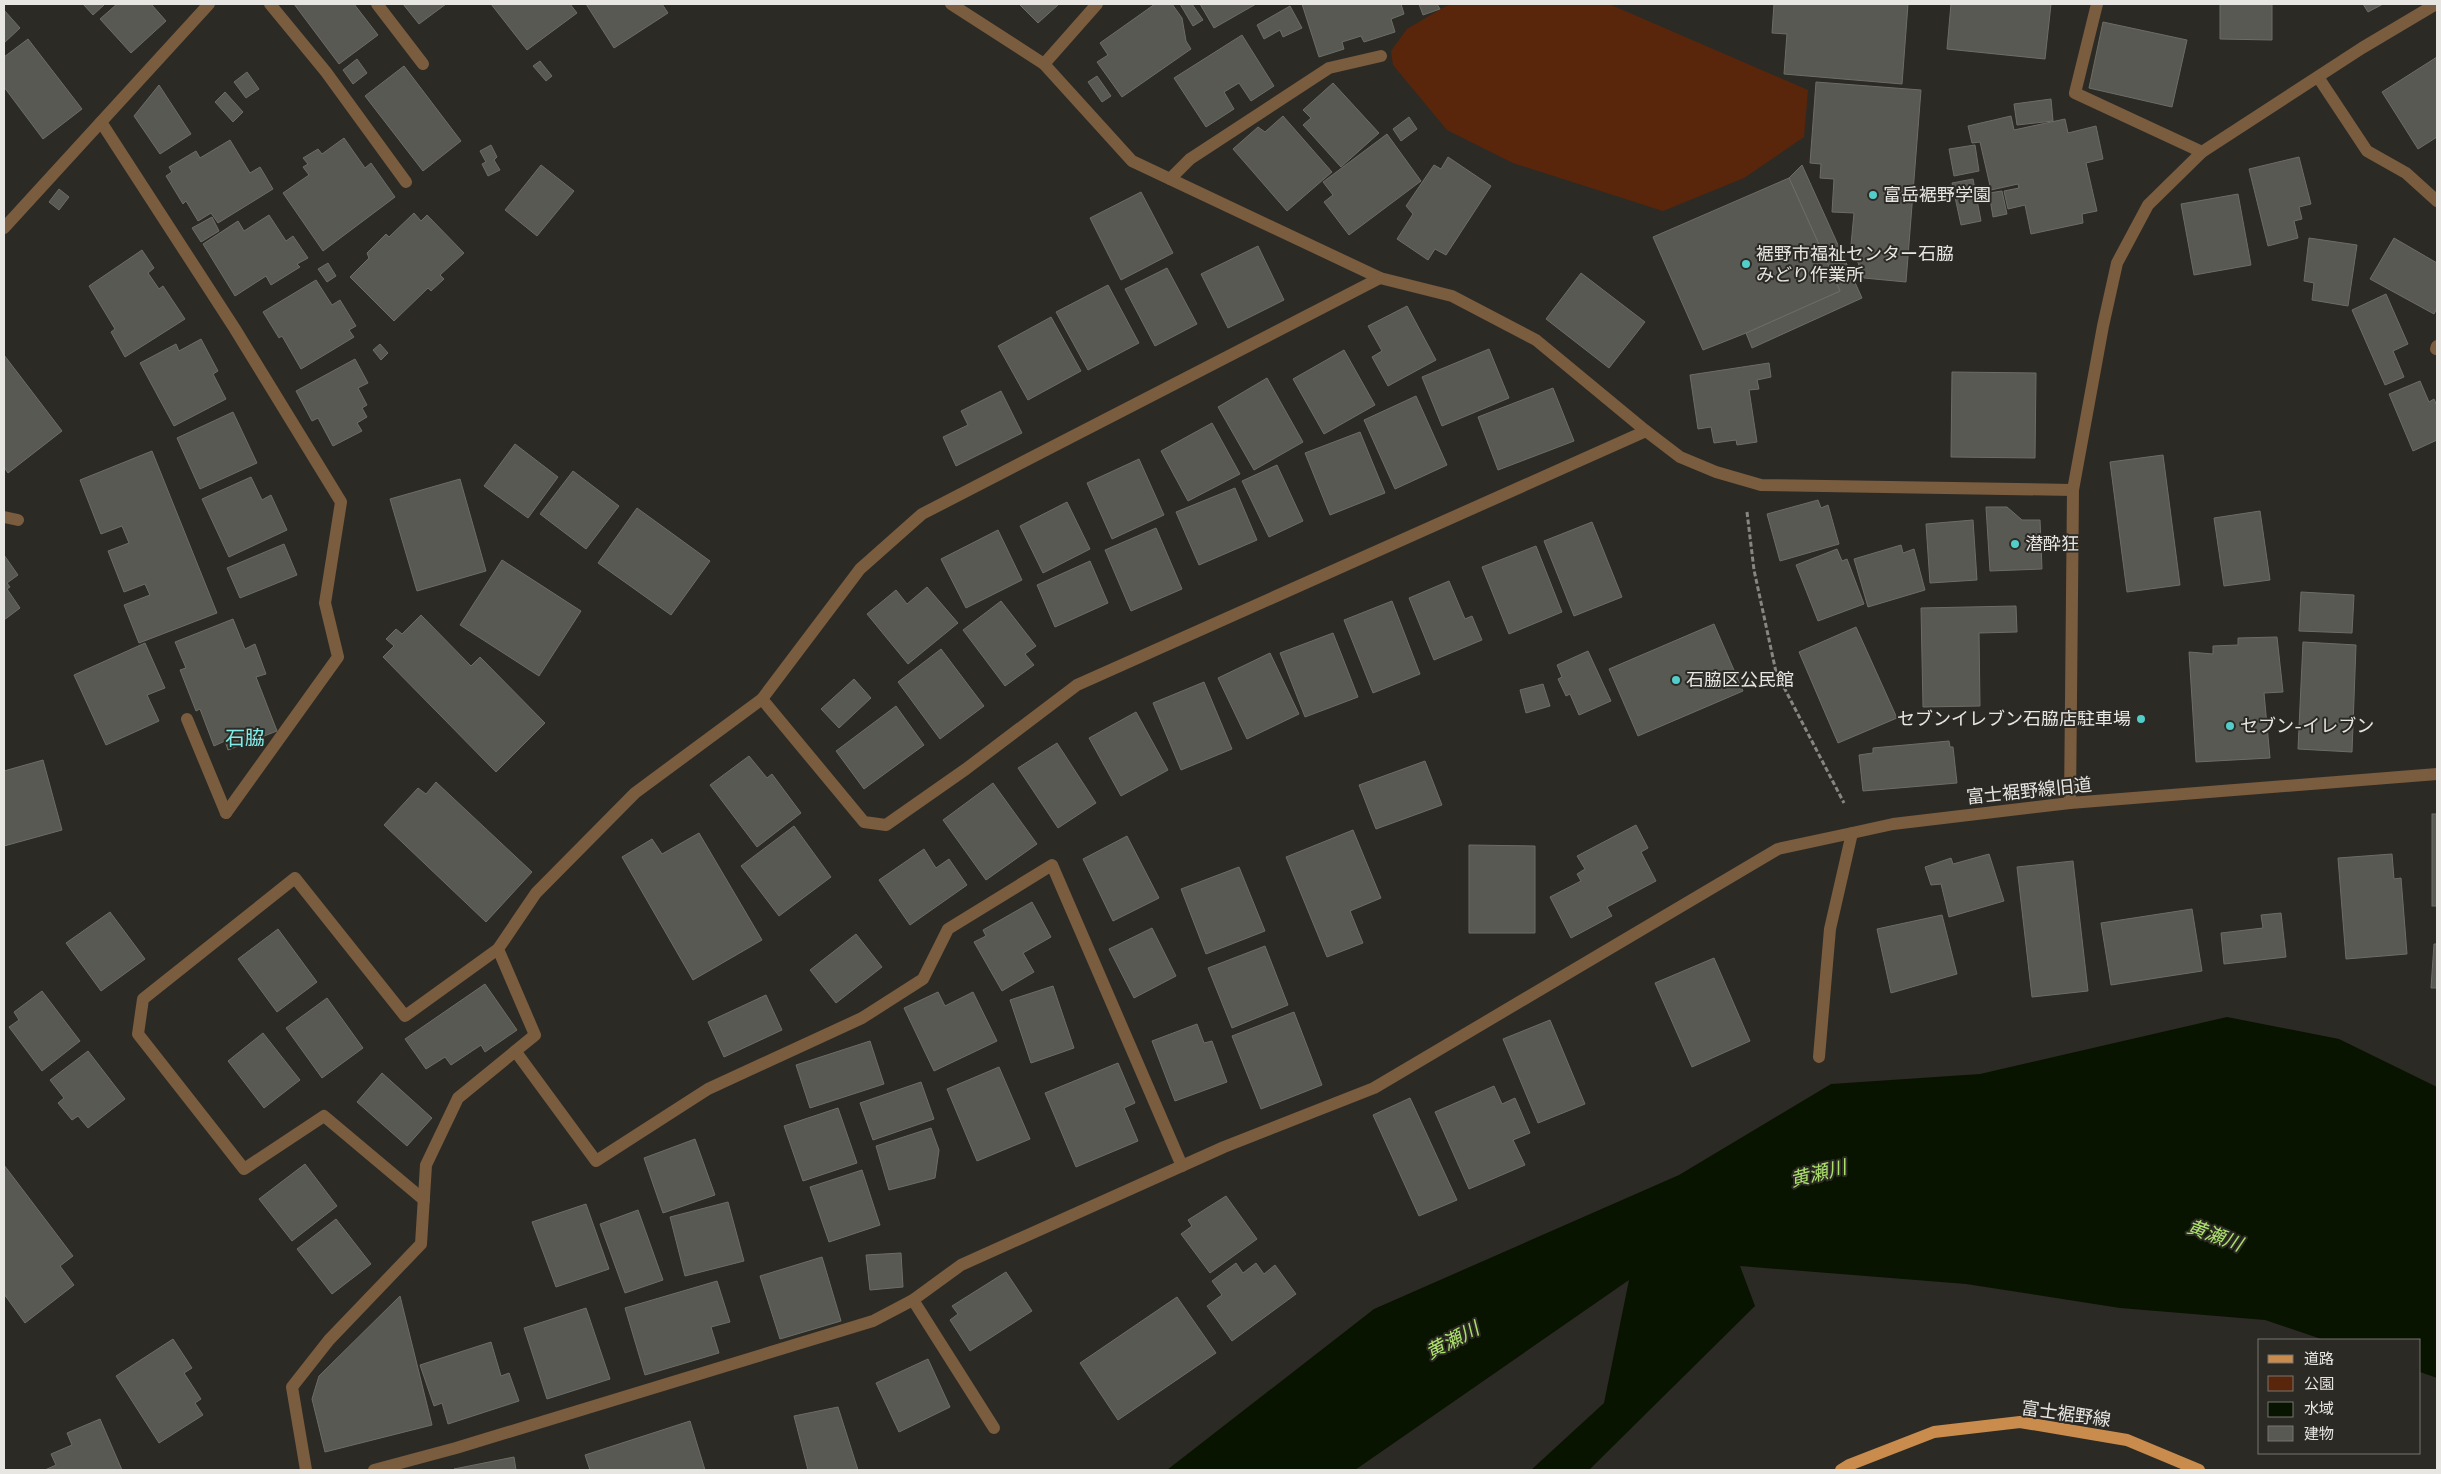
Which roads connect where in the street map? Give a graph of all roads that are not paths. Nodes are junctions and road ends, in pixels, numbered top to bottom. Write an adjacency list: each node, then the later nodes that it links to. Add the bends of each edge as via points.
1 (209, 4): 12 (street)
2 (270, 4): 15 (street, via 326,72)
3 (377, 4): 9 (street)
4 (951, 4): 10 (street)
5 (1097, 4): 10 (street)
6 (2097, 4): 13 (street, via 2075,93)
7 (2436, 4): 11 (street)
8 (1381, 56): 14 (street, via 1329,68 1190,159)
9 (423, 64)
10 (1044, 64): 14 (street, via 1132,161)
11 (2318, 77): 13 (street); 16 (street, via 2367,151 2406,173)
12 (101, 122): 17 (street); 24 (street, via 235,329 341,502 326,603 338,657 226,813)
13 (2202, 152): 20 (street, via 2148,205 2117,262 2102,326)
14 (1170, 179): 18 (street)
15 (406, 182)
16 (2437, 201)
17 (4, 228)
18 (1380, 278): 19 (street, via 1452,296 1536,340); 23 (street, via 922,514 860,569)
19 (1646, 431): 20 (street, via 1680,456 1716,472 1761,485); 23 (street, via 1076,685 886,825 864,822)
20 (2073, 490): 26 (street)
21 (4, 517): 22 (street)
22 (18, 520)
23 (762, 700): 28 (street, via 635,793 536,893)
24 (187, 719)
25 (2437, 774): 26 (street, 富士裾野線旧道)
26 (2070, 803): 27 (street, 富士裾野線旧道, via 1893,824)
27 (1852, 833): 30 (street, via 1830,929); 31 (street, 富士裾野線旧道, via 1778,849 1374,1088)
28 (498, 949): 29 (street, via 536,1035); 32 (street, via 405,1016 295,878 143,999 138,1034 244,1169 324,1116)
29 (516, 1052): 31 (street, via 596,1161 708,1089 862,1018 923,980 948,929 1052,865); 32 (street, via 458,1098 426,1165)
30 (1819, 1057)
31 (1182, 1166): 33 (street, 富士裾野線旧道, via 961,1266)
32 (424, 1200): 35 (street, via 421,1244 329,1340 292,1387)
33 (913, 1300): 34 (street); 36 (street, 富士裾野線旧道, via 873,1320 456,1448)
34 (994, 1428)
35 (306, 1470)
36 (374, 1470)
37 (1841, 1470): 38 (main road, 富士裾野線, via 1934,1432 2020,1422 2126,1440)
38 (2199, 1470)

